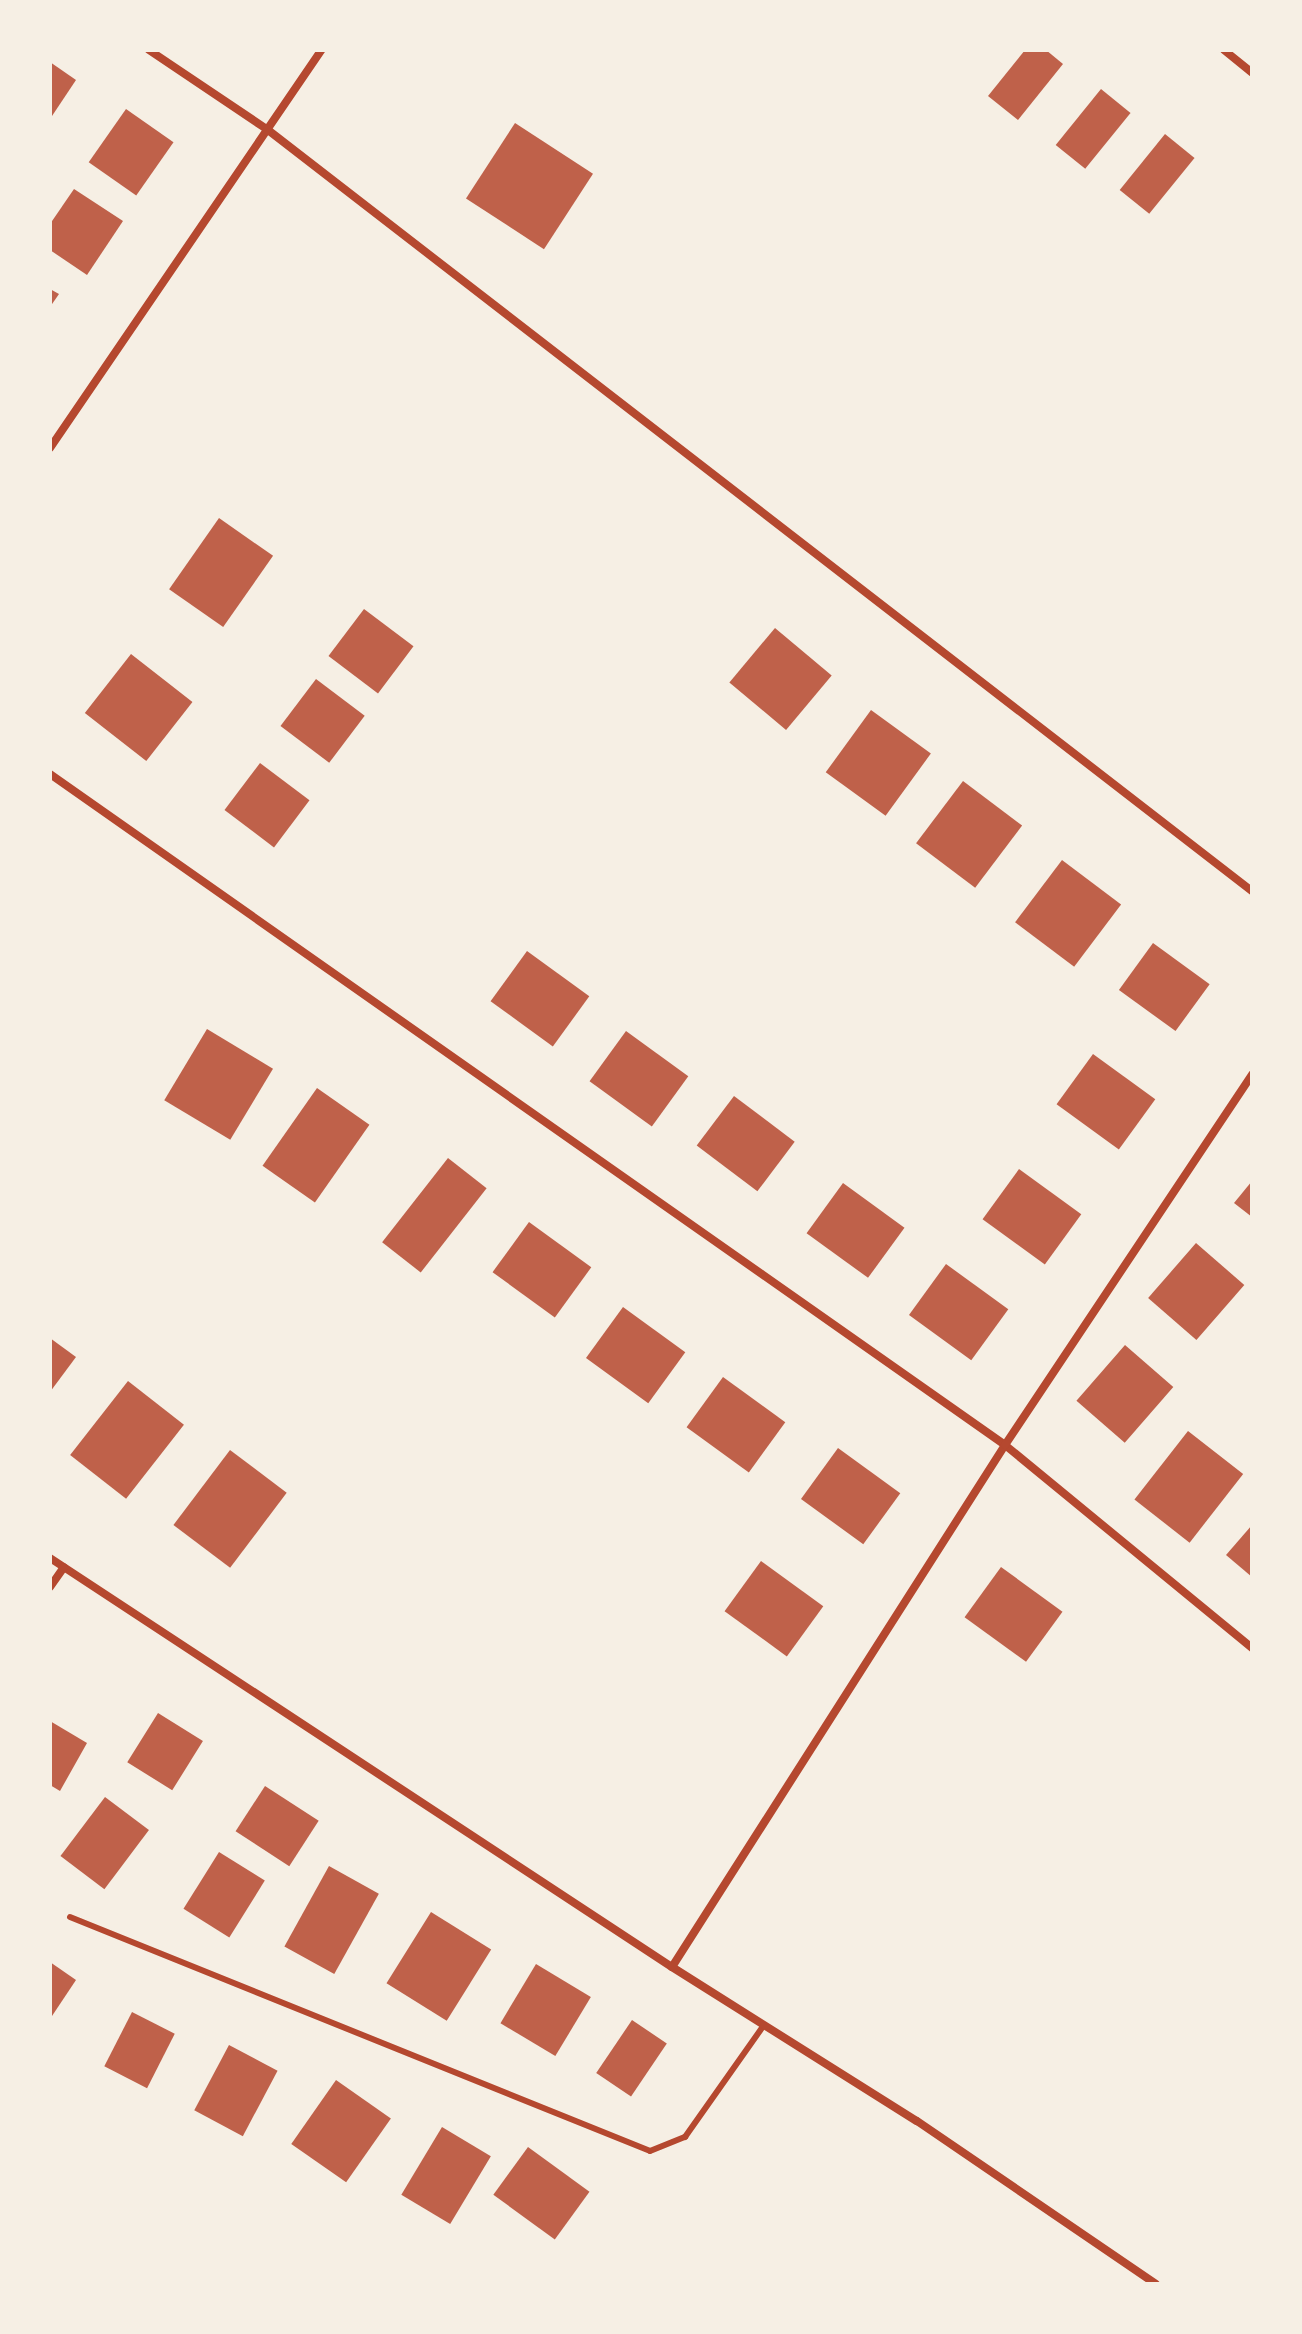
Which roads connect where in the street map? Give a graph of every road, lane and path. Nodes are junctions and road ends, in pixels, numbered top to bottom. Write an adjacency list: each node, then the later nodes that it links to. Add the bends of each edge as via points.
1 (149, 50): 5 (street)
2 (322, 50): 5 (street)
3 (1224, 50): 4 (street)
4 (1252, 73)
5 (268, 130): 6 (street); 8 (street)
6 (50, 448)
7 (50, 774): 10 (street)
8 (1252, 891)
9 (1252, 1074): 10 (street)
10 (1005, 1445): 14 (street); 16 (street)
11 (50, 1558): 12 (street)
12 (64, 1567): 13 (street); 16 (street)
13 (50, 1587)
14 (1252, 1648)
15 (70, 1917): 17 (lane, via 650,2151 685,2137)
16 (672, 1967): 17 (street)
17 (764, 2025): 18 (street, via 917,2121)
18 (1156, 2284)

